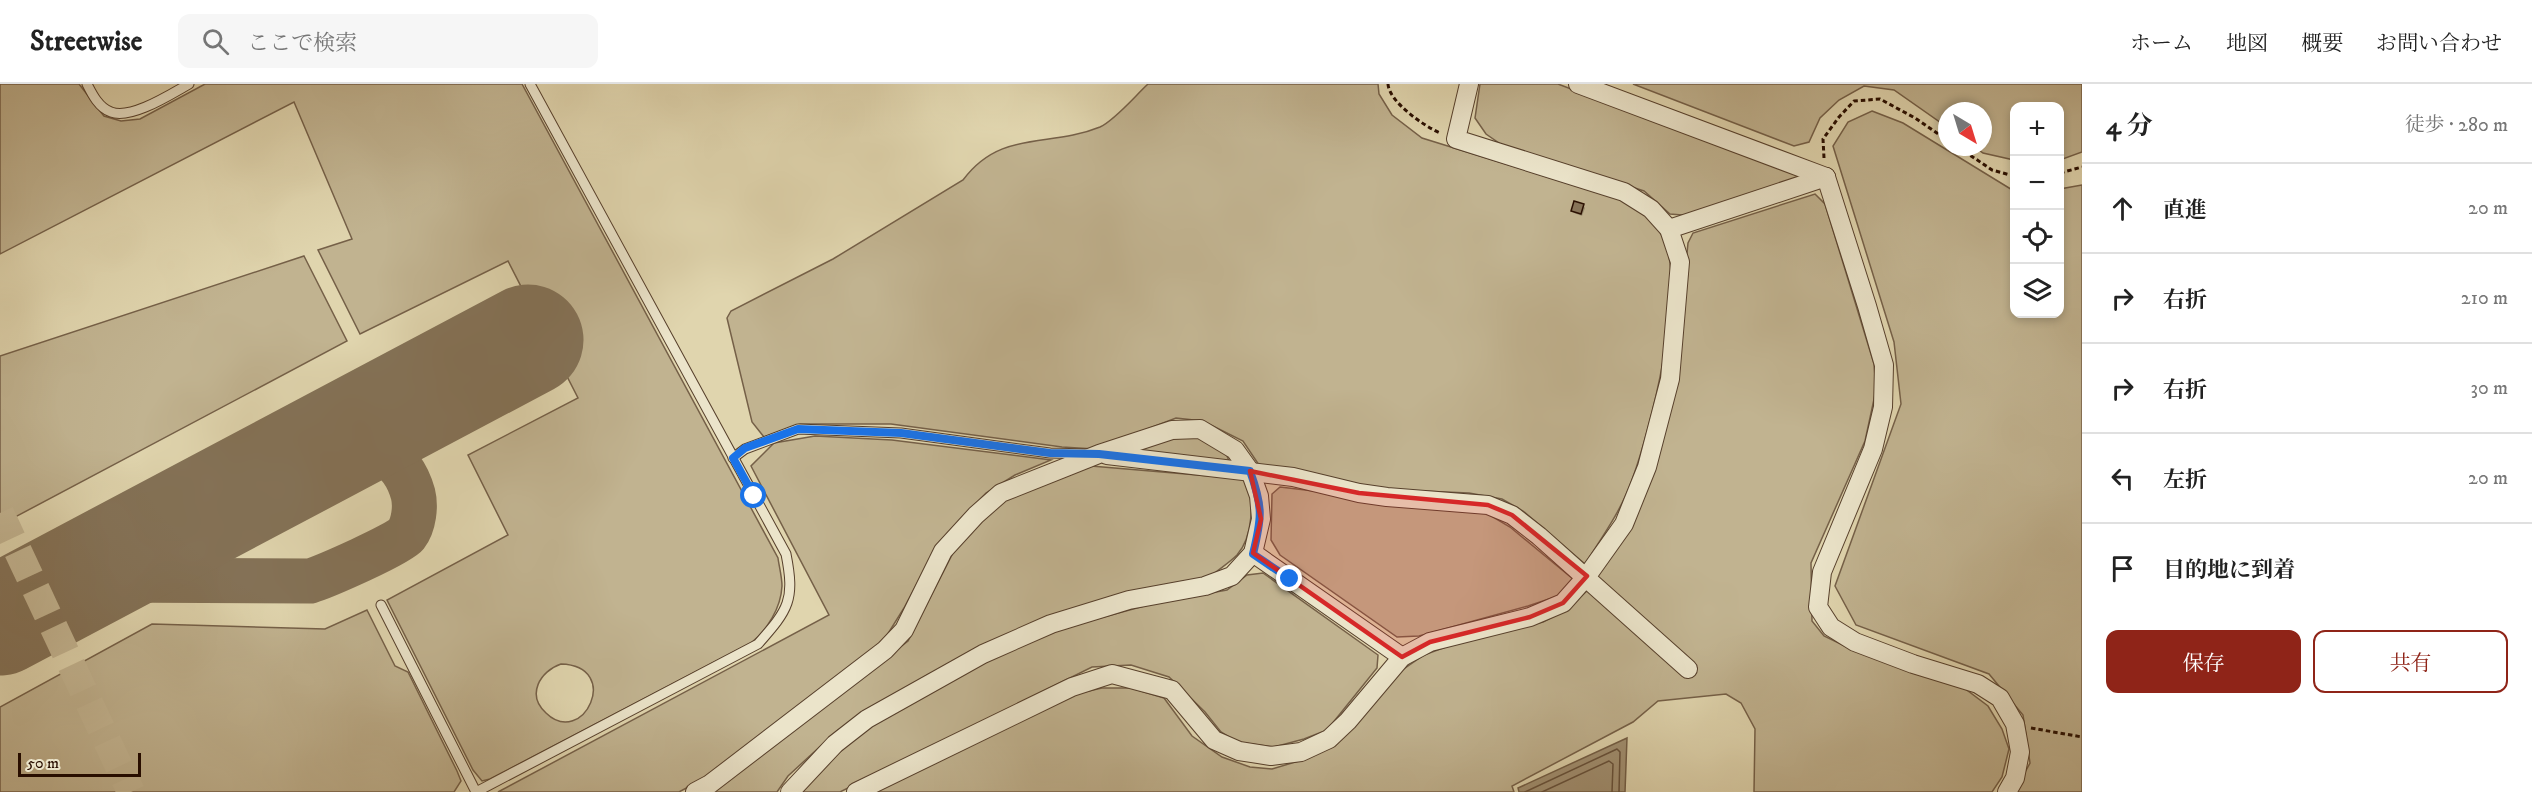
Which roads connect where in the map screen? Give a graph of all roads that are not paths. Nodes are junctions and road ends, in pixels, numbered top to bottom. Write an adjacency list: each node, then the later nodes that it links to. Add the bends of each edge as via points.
1 (87, 84): 2 (lane, via 96,100 111,112 126,113 145,108)
2 (189, 84)
3 (530, 84): 9 (lane)
4 (1469, 84): 7 (street, via 1456,139 1624,192 1651,209)
5 (1578, 84): 6 (street)
6 (1826, 177): 7 (street); 20 (street, via 1884,365 1883,407 1873,449 1822,572 1818,607 1831,627 1855,642 1978,684 2000,698 2015,724 2020,752 2015,778)
7 (1669, 229): 12 (street, via 1680,262 1670,379 1647,467 1624,524)
8 (1099, 454): 9 (lane, via 1050,453 901,433 798,429 745,448); 10 (street); 10 (street, via 1172,430 1200,429 1235,450); 17 (street, via 1001,493 943,551 903,630 885,650)
9 (733, 458): 16 (lane, via 786,554 791,580 789,601 782,617 758,644)
10 (1250, 471): 11 (street, via 1259,496 1261,519); 12 (street, via 1359,493 1488,505 1512,515)
11 (1253, 554): 14 (street); 18 (street, via 1232,576 1205,586 1129,600 1051,624 983,654 867,719 835,744)
12 (1587, 576): 14 (street, via 1563,603 1530,617 1430,642); 15 (street)
13 (381, 605): 16 (lane)
14 (1402, 657): 19 (street, via 1329,739 1301,752 1271,756 1239,751 1214,740 1172,690 1112,674 1072,687)
15 (1688, 669)
16 (476, 792)
17 (696, 792)
18 (790, 792)
19 (856, 792)
20 (2007, 792)

